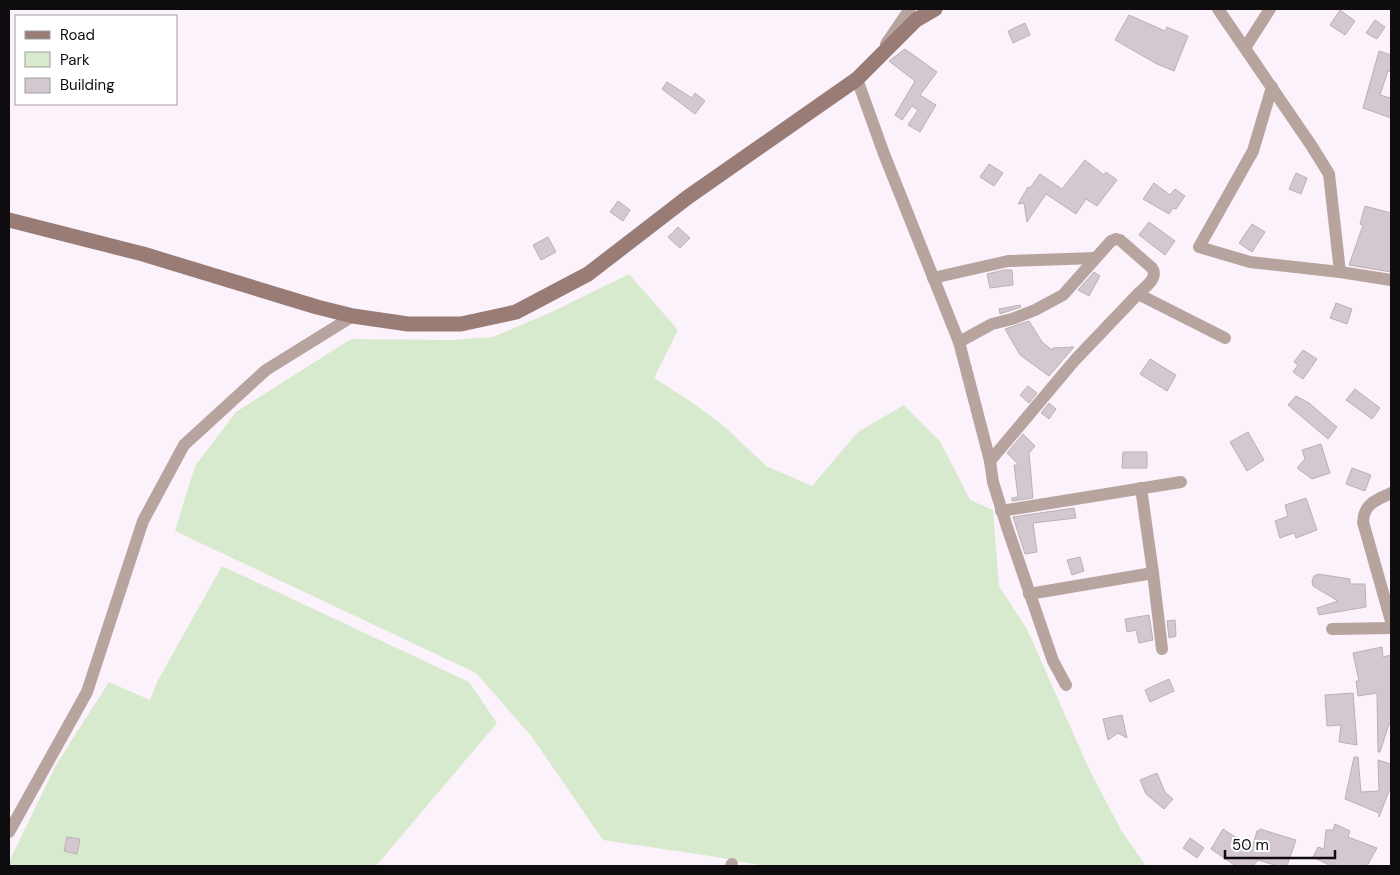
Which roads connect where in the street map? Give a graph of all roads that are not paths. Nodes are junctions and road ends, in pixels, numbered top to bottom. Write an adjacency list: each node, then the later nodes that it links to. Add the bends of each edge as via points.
1 (910, 9): 6 (street)
2 (935, 9): 6 (street, via 916,20)
3 (1218, 9): 5 (street)
4 (1270, 9): 5 (street)
5 (1245, 48): 8 (street)
6 (872, 65): 7 (street)
7 (857, 79): 12 (street); 15 (street, via 688,197 588,274 516,312 461,324 408,324)
8 (1272, 87): 11 (street, via 1329,174); 11 (street, via 1252,151 1199,247 1250,262)
9 (9, 220): 15 (street, via 143,254)
10 (1095, 258): 12 (street, via 1008,261); 14 (street, via 1111,241 1120,240 1154,272 1154,277); 17 (street, via 1064,295 1035,310 992,324)
11 (1340, 272): 13 (street)
12 (934, 278): 17 (street)
13 (1391, 280)
14 (1138, 294): 16 (street); 18 (street, via 1075,360)
15 (353, 316): 30 (street, via 266,370 184,445 143,521 87,692)
16 (1225, 338)
17 (959, 342): 18 (street)
18 (990, 461): 22 (street)
19 (1180, 482): 20 (street)
20 (1141, 488): 22 (street); 23 (street)
21 (1391, 493): 25 (street, via 1372,503 1363,514)
22 (1002, 511): 24 (street)
23 (1153, 573): 24 (street); 28 (street)
24 (1029, 594): 29 (street, via 1053,660)
25 (1391, 621)
26 (1391, 628): 27 (street)
27 (1332, 629)
28 (1162, 649)
29 (1066, 685)
30 (9, 832)

